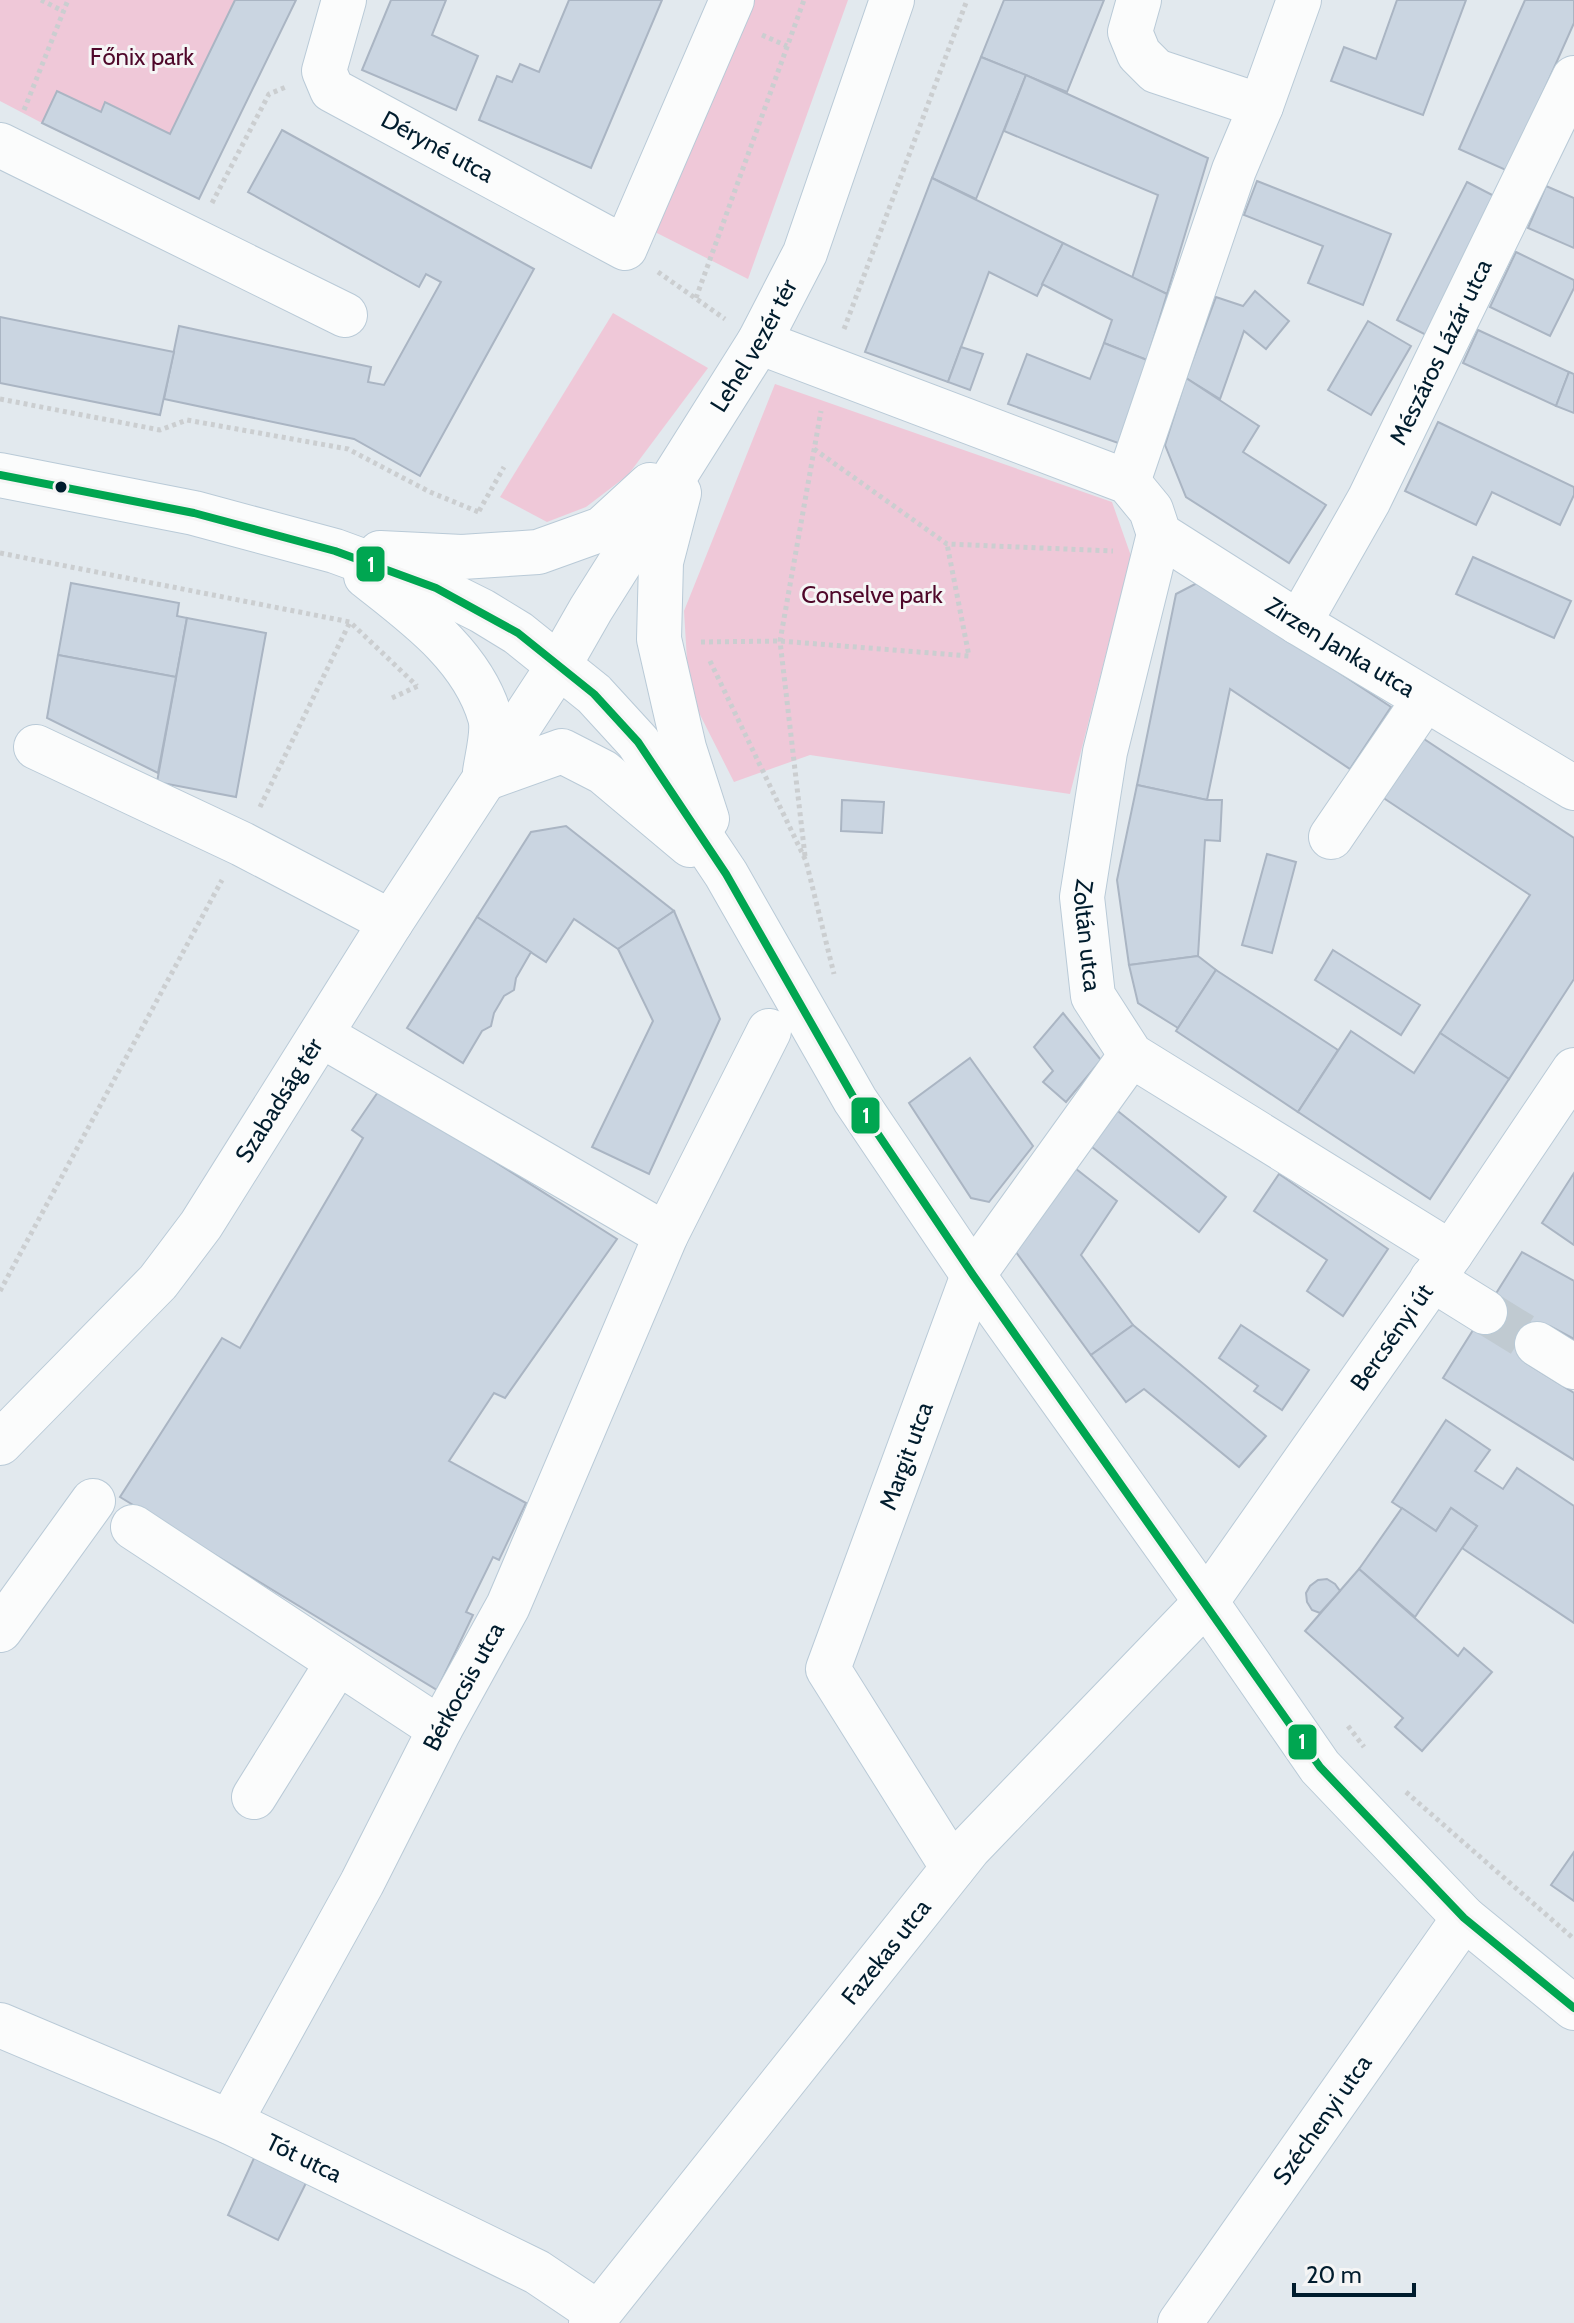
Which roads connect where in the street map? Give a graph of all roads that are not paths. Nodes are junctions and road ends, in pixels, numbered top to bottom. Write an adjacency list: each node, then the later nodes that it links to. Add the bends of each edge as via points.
1 (344, 0): 2 (street, Déryné utca, via 324,71 332,90 625,248)
2 (732, 0)
3 (892, 0): 10 (street, Lehel vezér tér, via 805,253)
4 (1139, 0): 7 (street, via 1130,32 1139,54 1156,71)
5 (1297, 0): 7 (street)
6 (1574, 78): 16 (street, Mészáros Lázár utca, via 1369,500)
7 (1261, 106): 13 (street, via 1234,170)
8 (4, 147): 9 (street)
9 (345, 315)
10 (759, 342): 11 (street, Lehel vezér tér); 13 (street)
11 (690, 449): 15 (street, via 602,529 538,552 462,557); 17 (street, Lehel vezér tér); 23 (street, via 661,562 680,640 684,748)
12 (0, 475): 15 (street, via 194,513)
13 (1128, 482): 14 (street, via 1151,510)
14 (1159, 534): 16 (street, Zirzen Janka utca); 27 (street, Zoltán utca, via 1105,752 1082,897 1093,996)
15 (335, 551): 17 (street, via 482,611); 20 (street, via 429,626 471,677 491,720)
16 (1299, 623): 18 (street, Zirzen Janka utca)
17 (559, 665): 20 (street, Szabadság tér); 23 (street, via 638,742)
18 (1425, 699): 21 (street, Zirzen Janka utca); 22 (street)
19 (36, 747): 24 (street, via 242,844)
20 (484, 779): 23 (street, via 562,751 603,772); 24 (street, Szabadság tér)
21 (1574, 788)
22 (1331, 837)
23 (726, 874): 31 (street, via 855,1100)
24 (391, 922): 26 (street, Szabadság tér)
25 (769, 1031): 29 (street, Bérkocsis utca)
26 (321, 1035): 29 (street); 35 (street, Szabadság tér, via 201,1225 158,1282)
27 (1131, 1055): 30 (street, Zoltán utca); 31 (street, Margit utca)
28 (1574, 1070): 30 (street, Bercsényi út)
29 (666, 1235): 41 (street, Bérkocsis utca, via 508,1606)
30 (1442, 1266): 32 (street, Zoltán utca); 38 (street, Bercsényi út)
31 (973, 1275): 38 (street); 43 (street, Margit utca, via 828,1669)
32 (1485, 1312)
33 (1537, 1344): 34 (street)
34 (1574, 1367)
35 (0, 1443)
36 (93, 1501): 39 (street)
37 (133, 1527): 40 (street)
38 (1206, 1602): 43 (street, Fazekas utca); 44 (street, via 1320,1767)
39 (0, 1630)
40 (338, 1662): 41 (street); 42 (street)
41 (440, 1729): 47 (street, Bérkocsis utca)
42 (254, 1797)
43 (953, 1868): 48 (street, Fazekas utca)
44 (1464, 1918): 45 (street); 49 (street, Széchenyi utca)
45 (1574, 2008)
46 (0, 2025): 47 (street, Tót utca)
47 (230, 2122): 48 (street, Tót utca, via 537,2272)
48 (594, 2318)
49 (1180, 2323)

